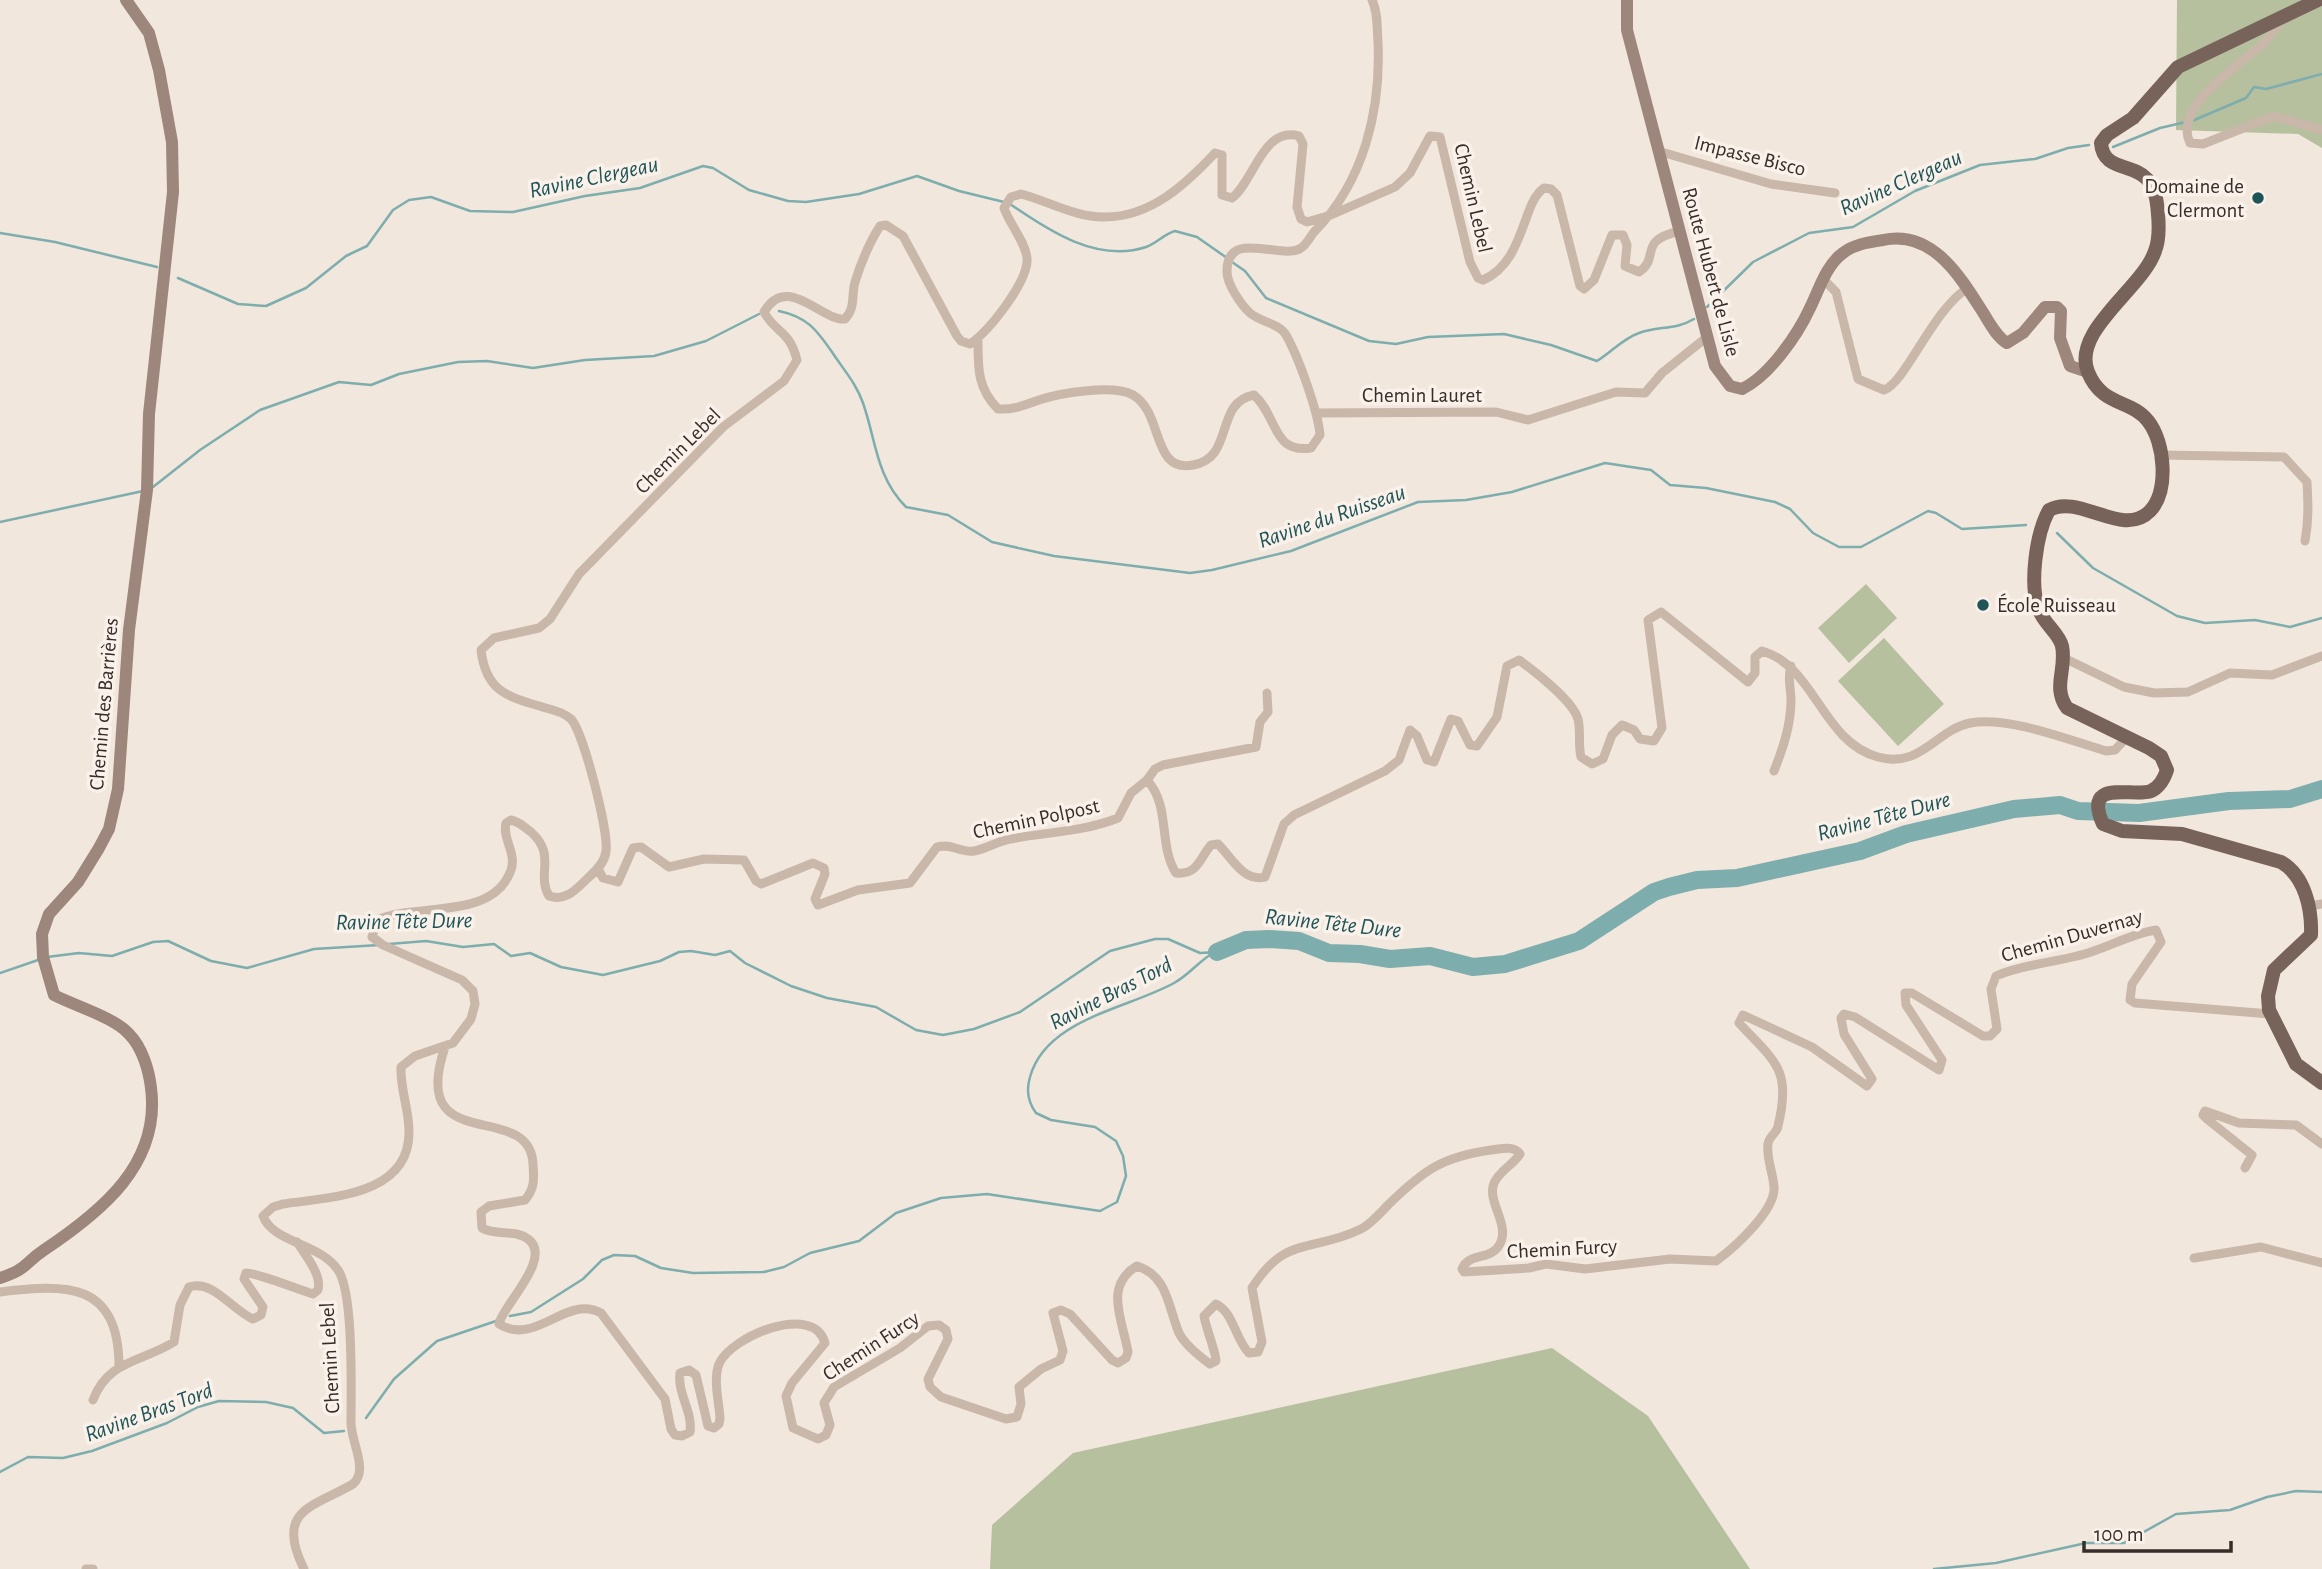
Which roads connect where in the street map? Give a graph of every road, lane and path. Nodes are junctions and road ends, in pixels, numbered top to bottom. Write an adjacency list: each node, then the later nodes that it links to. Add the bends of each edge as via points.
1 (126, 0): 37 (street, Chemin des Barrières, via 149,33 172,142 173,192 149,414 147,490 128,630 118,789 109,829 78,882 49,914 42,934 54,995 130,1034 150,1081 151,1123 142,1157 114,1193 23,1271)
2 (1372, 0): 9 (street, via 1378,46 1376,114 1364,150)
3 (1627, 0): 7 (street, Route Hubert de Lisle, via 1627,30)
4 (2318, 0): 5 (main road)
5 (2283, 19): 6 (street, via 2192,111 2186,122 2187,136 2190,143 2203,144 2274,116); 15 (main road, via 2178,67 2133,118 2101,143 2101,153 2110,162 2148,180 2156,193 2159,221 2149,262 2091,335 2085,356)
6 (2322, 130)
7 (1658, 151): 8 (street, Impasse Bisco, via 1770,184); 10 (street, Route Hubert de Lisle)
8 (1835, 193)
9 (1331, 215): 10 (street, Chemin Lebel, via 1395,187 1410,173 1426,142 1436,135 1444,141 1470,262 1478,278 1489,278 1514,251 1535,196 1544,188 1557,195 1584,289 1594,280 1612,235 1623,235 1625,266 1639,272 1661,235); 14 (street, Chemin Lebel, via 1307,222 1297,214 1304,150 1295,134 1282,136 1268,147 1232,198 1222,195 1224,162 1222,155 1215,153 1178,191 1126,214 1104,218 1021,194 1011,197 1004,208 1023,244 1027,263 1017,288); 16 (street, via 1301,248 1287,253 1254,246 1240,249 1228,262 1226,274 1250,314 1286,335)
10 (1680, 231): 13 (street, Route Hubert de Lisle)
11 (1824, 280): 12 (street, Route Hubert de Lisle, via 1837,258 1853,247 1902,238 1936,251); 12 (street, via 1836,292 1858,379 1884,390 1950,301); 13 (street, Route Hubert de Lisle, via 1807,313 1757,382 1742,389 1730,386 1715,366)
12 (1968, 288): 15 (street, Route Hubert de Lisle, via 2007,343 2023,333 2045,307 2057,307 2061,311 2062,351 2070,366)
13 (1707, 337): 16 (street, Chemin Lauret, via 1662,373 1645,394 1616,392 1528,420 1496,412)
14 (978, 339): 16 (street, via 978,377 998,409 1064,395 1121,390 1136,396 1154,419 1161,452 1173,463 1192,466 1212,456 1223,440 1228,416 1242,397 1254,395 1262,402 1284,444 1297,450 1311,448 1320,435); 26 (street, Chemin Lebel, via 970,344 961,341 903,236 891,226 880,226 853,286 851,312 845,319 832,317 804,300 776,298 769,303 764,313 793,345 797,360 784,381 716,434 579,574 550,619 539,628 494,638 481,650 484,669 499,689 570,717 581,734 603,813 607,845)
15 (2088, 372): 17 (main road, via 2106,396 2148,421)
16 (1318, 413)
17 (2160, 455): 18 (street, via 2284,457 2307,482); 20 (main road, via 2162,486 2147,514 2114,518 2057,505 2044,519 2036,569 2038,609 2061,641)
18 (2305, 541)
19 (2322, 656): 20 (street, via 2272,675 2230,673 2188,692 2154,693 2124,687)
20 (2064, 658): 23 (main road, via 2058,684 2059,697 2067,708)
21 (1791, 667): 23 (street, via 1839,732 1861,751 1881,758 1913,756 1973,722 2019,726 2106,751 2115,750); 24 (street, via 1787,736); 25 (street, via 1762,652 1755,657 1755,673 1748,682 1669,615 1655,614 1648,620 1662,727 1659,736 1647,742 1622,725 1612,735 1603,759 1592,764 1581,757 1578,719 1573,711 1544,678 1519,660 1511,662 1497,717 1478,746 1470,746 1458,721 1451,719 1434,762 1427,760 1410,730 1399,760 1385,771 1284,824 1265,877 1242,872 1218,844 1212,845 1193,870 1176,873 1167,860 1159,800)
22 (1267, 693): 25 (street, via 1268,712 1260,722 1256,747 1163,765)
23 (2127, 737): 27 (main road, via 2161,756 2167,770 2151,791 2111,791 2099,804 2103,824 2112,829 2182,834 2281,863 2293,869)
24 (1774, 771)
25 (1147, 780): 26 (street, Chemin Polpost, via 1137,785 1118,818 1081,831 1006,840 975,851 953,845 937,847 910,883 858,890 826,905 818,905 815,899 824,868 813,863 761,884 744,860 705,859 669,867 641,847 633,848 618,882 603,878)
26 (598, 869): 29 (street, Chemin Lebel, via 568,896 549,896 546,852 537,838 512,820 504,829 513,857 511,871 487,899 377,920 372,937 462,979 473,991 471,1019)
27 (2315, 905): 28 (main road, via 2311,935 2274,970 2268,996)
28 (2270, 1014): 30 (main road, via 2296,1064); 31 (street, Chemin Duvernay, via 2135,1003 2129,993 2161,942 2156,930 1996,976 1991,989 1997,1029 1990,1036 1905,993 1906,1005 1942,1060 1939,1070 1844,1014 1844,1034 1872,1079 1867,1086 1812,1047 1744,1015 1739,1023 1782,1073)
29 (446, 1047): 31 (street, Chemin Furcy, via 437,1082 443,1105 466,1122 511,1131 528,1143 533,1153 534,1184 525,1199 481,1212 482,1228 492,1234 521,1234 535,1249 529,1275 502,1311 499,1324 506,1329 534,1329 576,1308 593,1308 665,1399 671,1429 682,1436 690,1432 692,1422 680,1373 689,1370 696,1375 704,1416 714,1428 720,1418 718,1370 729,1348 750,1336 800,1321 822,1332 825,1343 786,1396 793,1428 805,1435 818,1439 826,1435 830,1425 824,1403 834,1387 928,1326 939,1325 948,1339 928,1379 930,1388 941,1397 1006,1419 1017,1418 1019,1387 1060,1360 1063,1351 1053,1313 1070,1314 1112,1360 1118,1363 1126,1358 1125,1331 1115,1300 1120,1282 1137,1266 1150,1271 1180,1334 1210,1364 1216,1361 1204,1316 1216,1304 1224,1308 1239,1342 1249,1353 1258,1352 1262,1342 1252,1288 1273,1259 1287,1250 1364,1228 1410,1184 1458,1155 1510,1148 1520,1154 1495,1181 1492,1191 1502,1223 1498,1247 1469,1259 1464,1272 1546,1264 1585,1269 1670,1259 1716,1261 1740,1242 1772,1201 1773,1173 1767,1149 1768,1140); 34 (street, Chemin Lebel, via 415,1056 401,1067 408,1150 383,1182 353,1193 283,1204 263,1216 274,1232)
30 (2322, 1083)
31 (1778, 1130)
32 (2322, 1144): 33 (street, via 2295,1125 2239,1123 2205,1111 2207,1119 2252,1155)
33 (2245, 1168)
34 (296, 1240): 39 (street, via 319,1284 313,1294 246,1273 244,1279 263,1307 261,1315 253,1319 210,1289 198,1284 188,1287 174,1342); 43 (street, Chemin Lebel, via 328,1257 341,1273 350,1331 352,1438 360,1469 353,1484 309,1505 299,1516 296,1541)
35 (2194, 1258): 36 (street, via 2262,1247)
36 (2322, 1263)
37 (0, 1278)
38 (0, 1292): 39 (street, via 49,1286 76,1290 98,1301 115,1332)
39 (119, 1367): 40 (street, via 100,1382)
40 (93, 1399)
41 (86, 1569): 42 (street)
42 (93, 1569)
43 (304, 1569)

